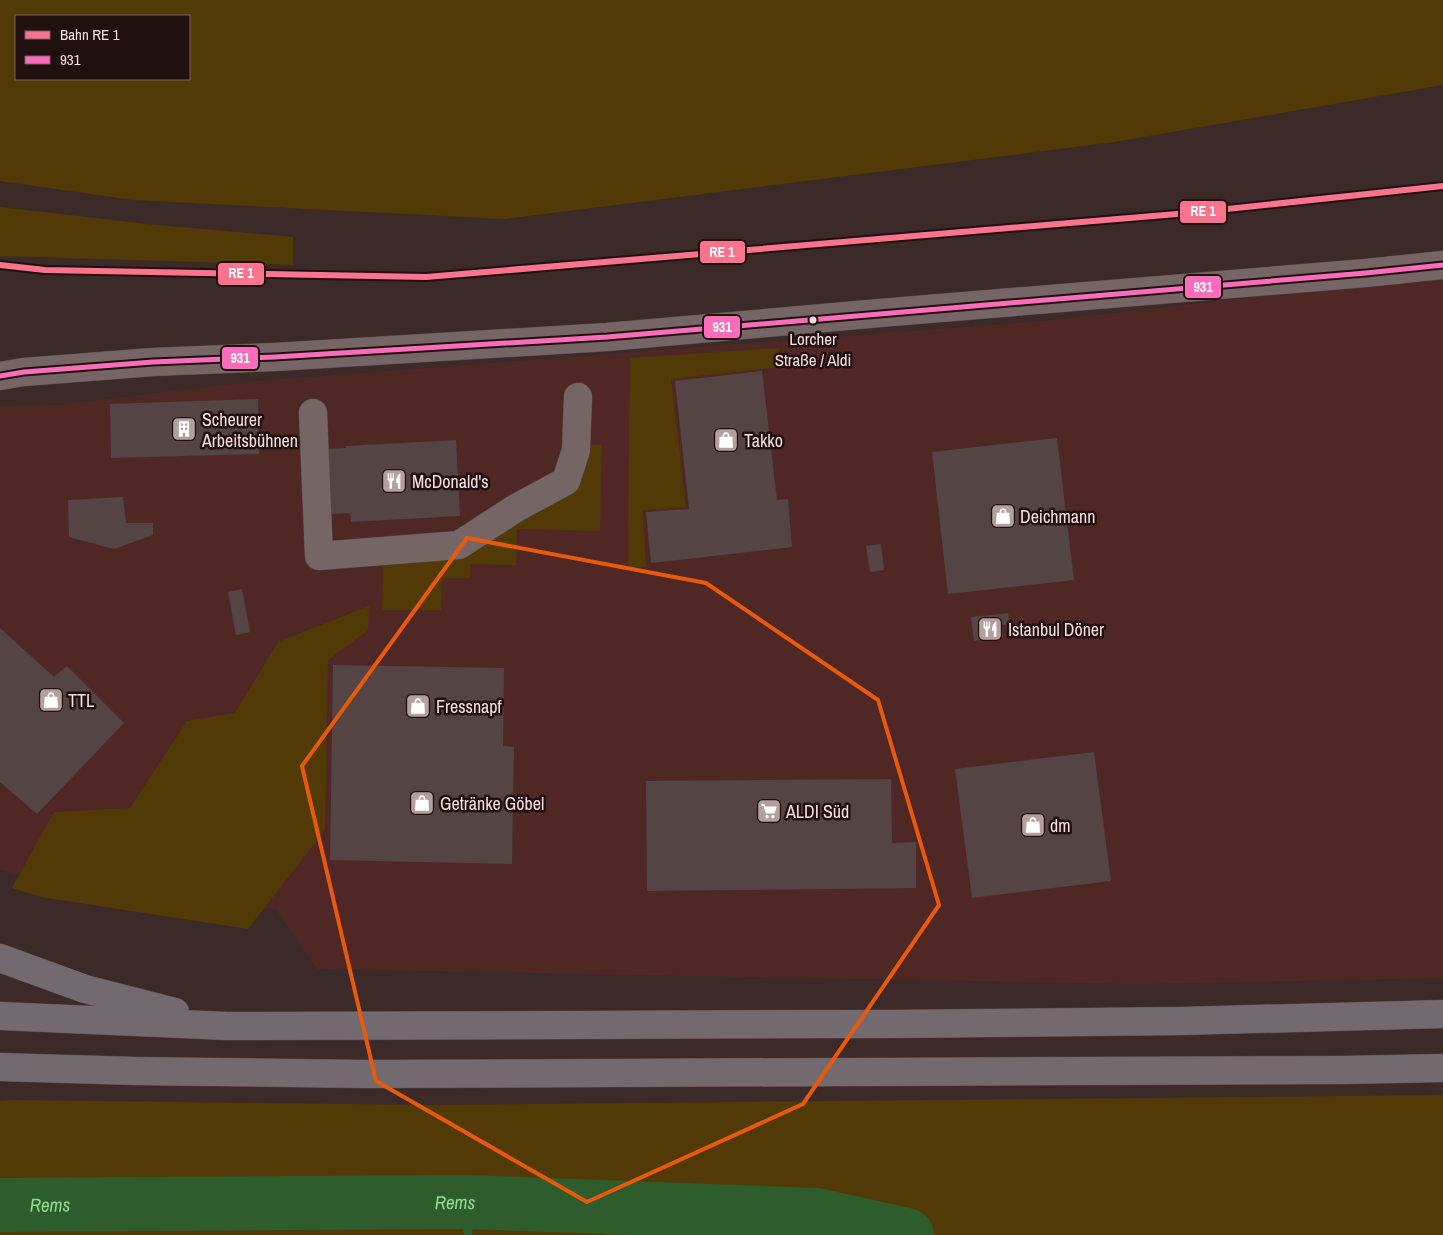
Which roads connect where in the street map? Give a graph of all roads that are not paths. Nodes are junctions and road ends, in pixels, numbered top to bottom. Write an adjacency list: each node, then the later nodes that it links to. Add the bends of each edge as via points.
1 (1443, 265): 2 (street, via 607,337 275,358 133,363)
2 (0, 376)
3 (578, 397): 4 (street, via 576,450 566,480 459,545 319,556)
4 (313, 413)
5 (0, 958): 8 (highway, via 85,989)
6 (1443, 1014): 8 (highway, via 884,1024)
7 (0, 1016): 8 (highway)
8 (227, 1026)
9 (0, 1067): 10 (highway, via 365,1074)
10 (1443, 1068)

